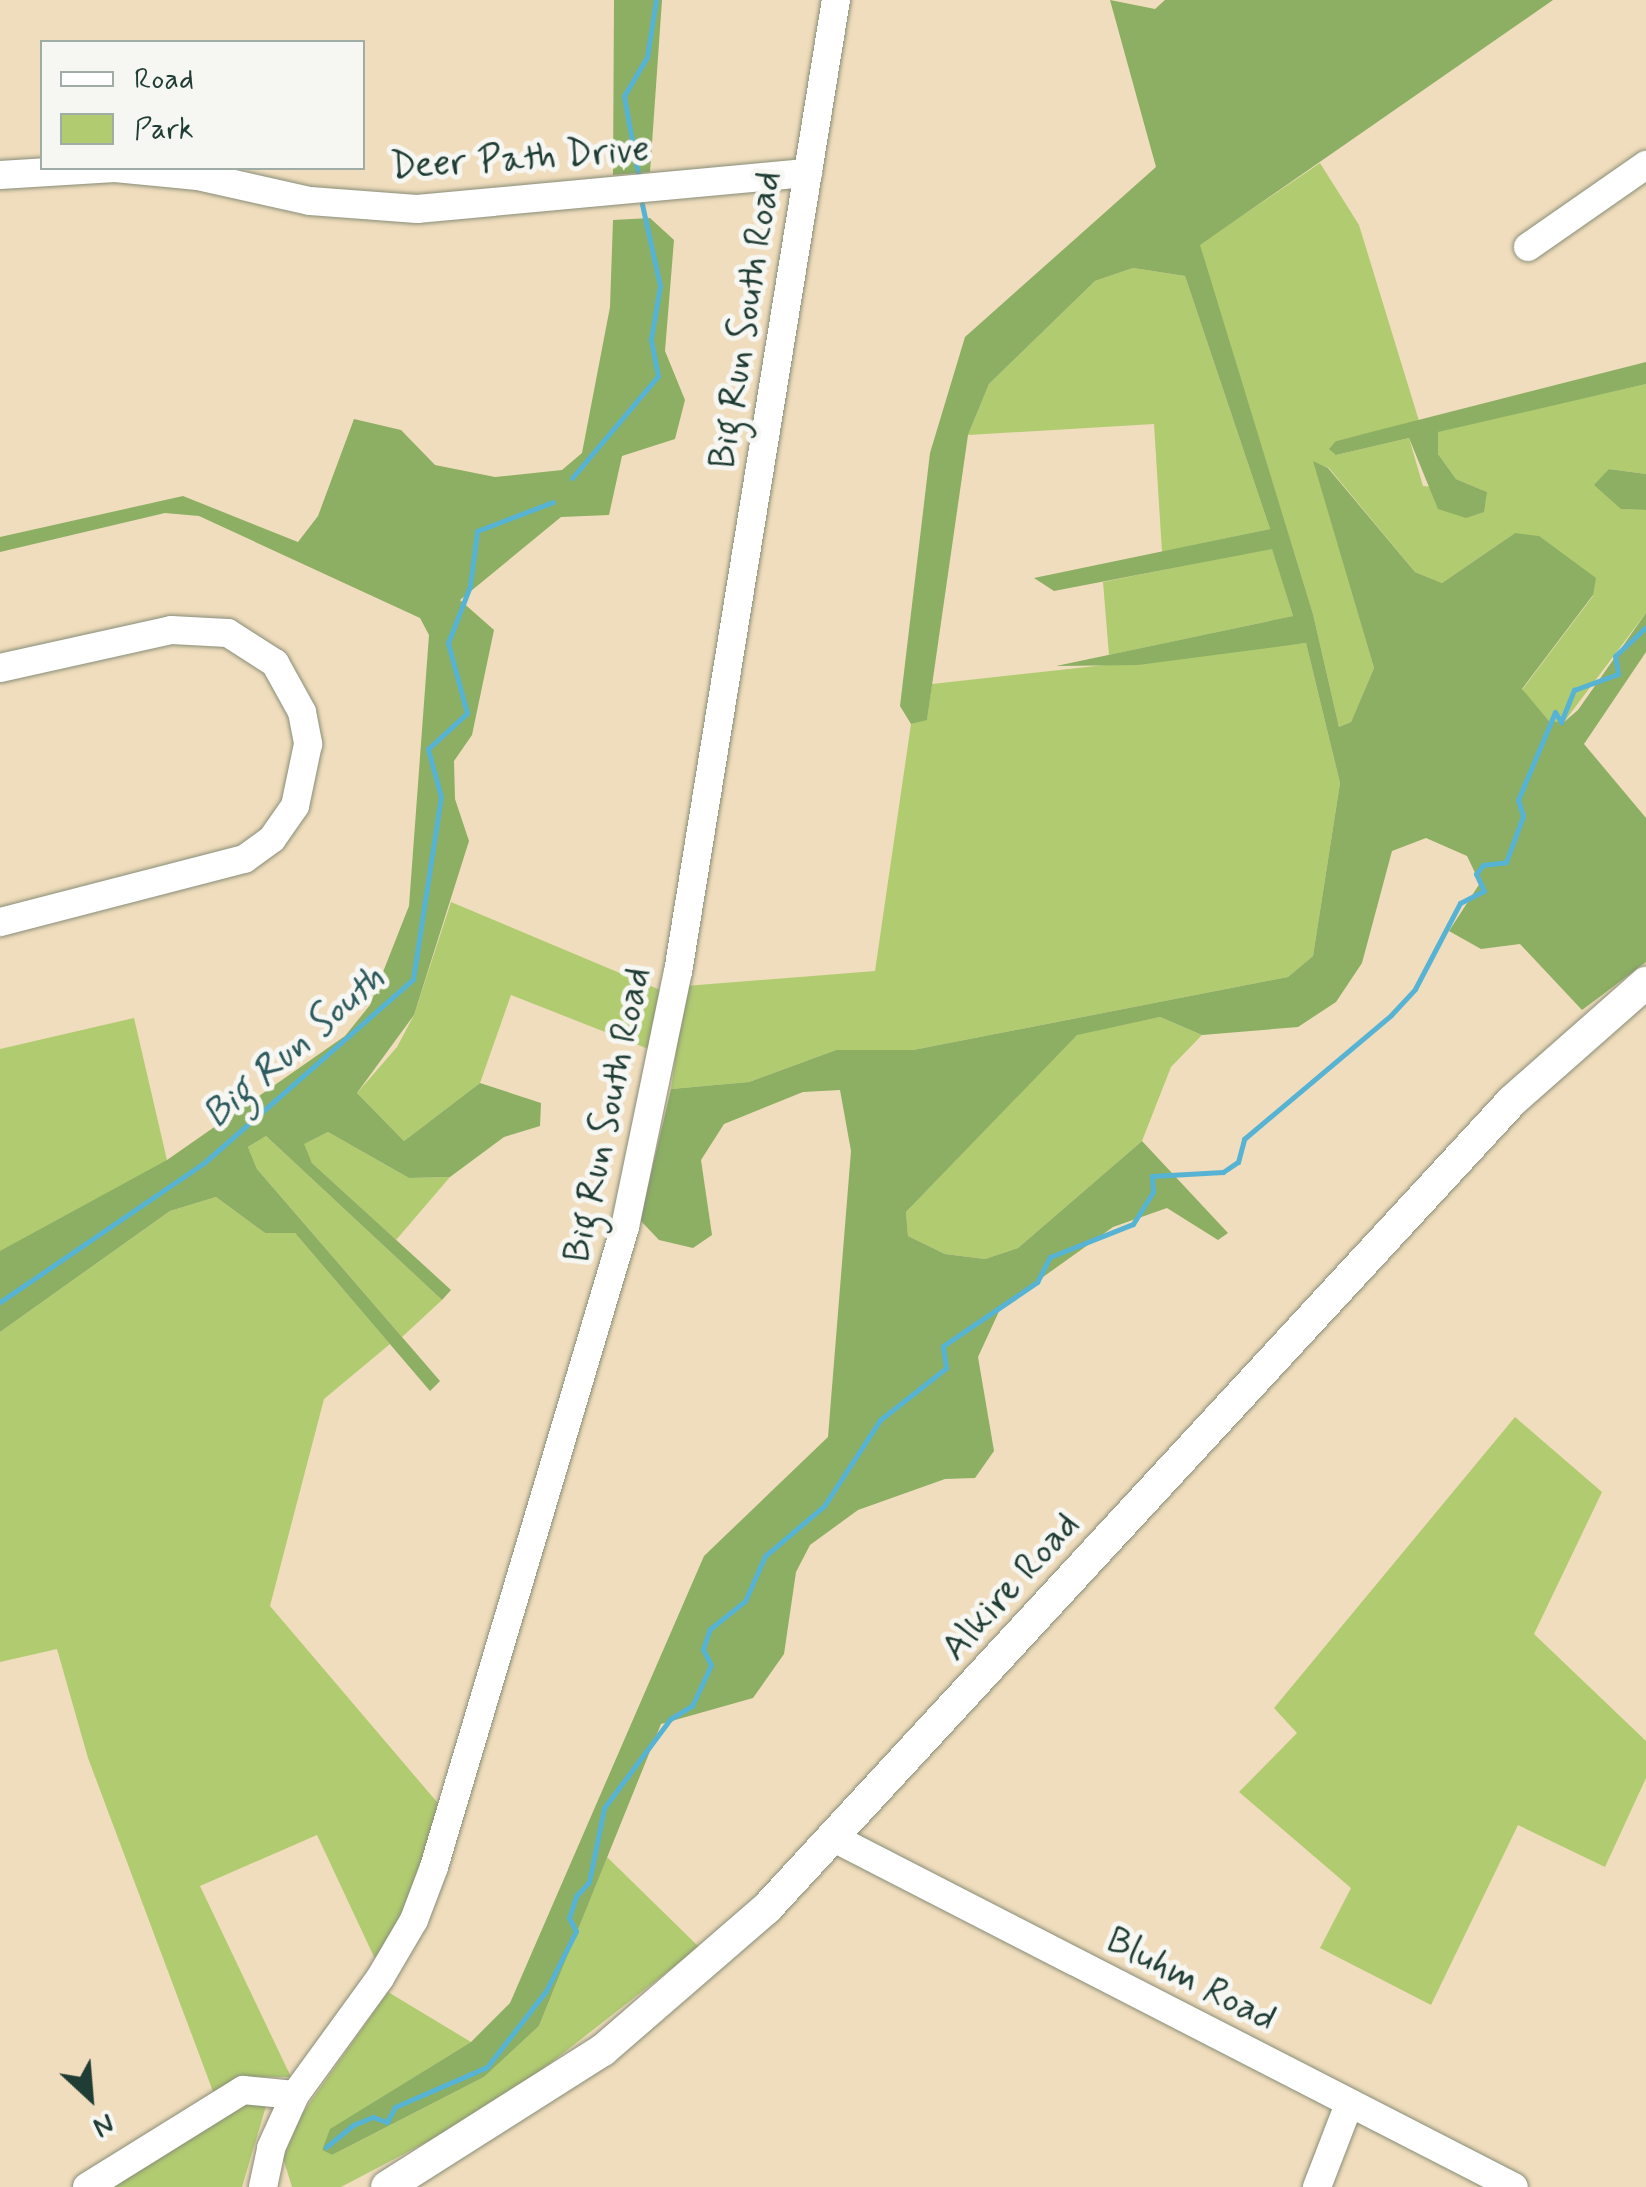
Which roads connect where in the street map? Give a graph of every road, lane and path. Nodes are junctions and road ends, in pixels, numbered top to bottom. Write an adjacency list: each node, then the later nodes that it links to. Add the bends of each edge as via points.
1 (836, 0): 5 (street, Big Run South Road)
2 (1646, 165): 7 (street)
3 (82, 170): 6 (street, Deer Path Drive)
4 (136, 170): 5 (street, Deer Path Drive, via 310,201 417,209)
5 (808, 173): 12 (street, Big Run South Road, via 678,972 626,1227 421,1902 380,1978)
6 (0, 175)
7 (1528, 247)
8 (0, 668): 9 (street, via 201,628 228,633 275,663 302,712 308,744 300,793 272,839 244,859)
9 (0, 922)
10 (1646, 983): 11 (main road, Alkire Road, via 1512,1101)
11 (834, 1838): 13 (street, Bluhm Road); 16 (main road, Alkire Road, via 711,1961 604,2050)
12 (295, 2095): 14 (street, via 243,2090); 15 (street, Big Run South Road, via 270,2148)
13 (1349, 2104): 17 (street); 18 (street, Bluhm Road)
14 (87, 2187)
15 (263, 2187)
16 (386, 2187)
17 (1317, 2187)
18 (1514, 2187)

